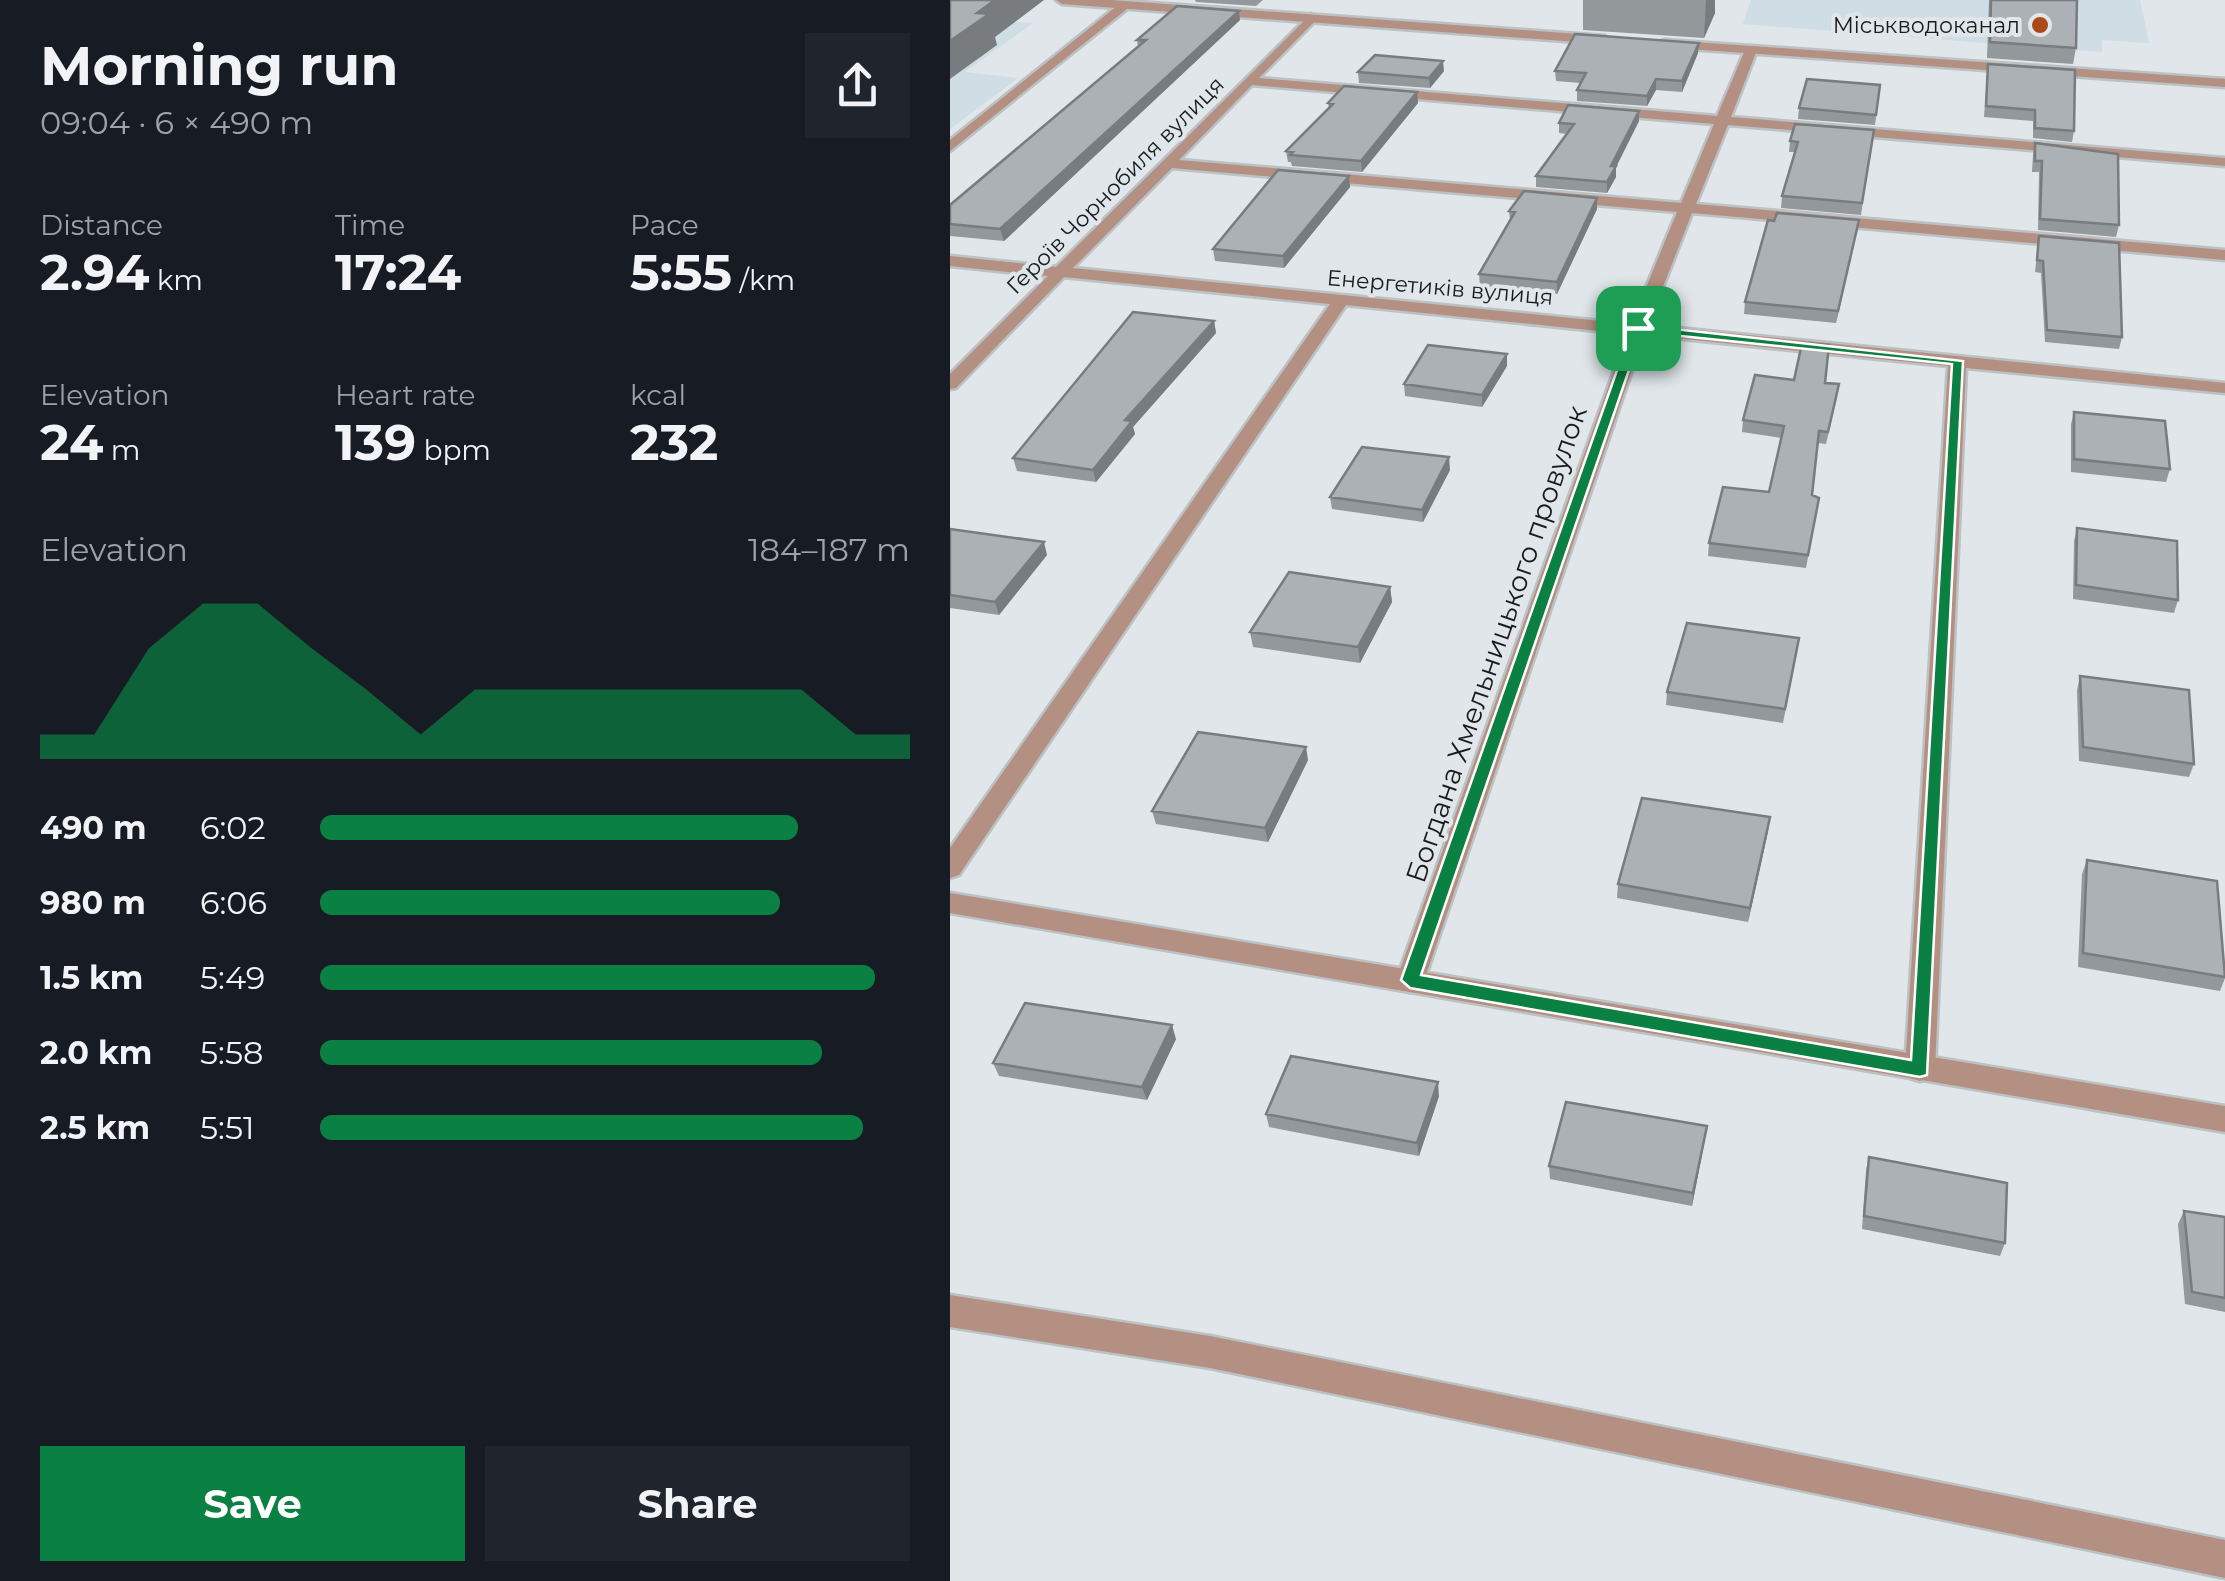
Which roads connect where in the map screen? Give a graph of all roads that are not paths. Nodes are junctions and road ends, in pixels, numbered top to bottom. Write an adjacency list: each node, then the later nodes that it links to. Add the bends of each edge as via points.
1 (1062, 0): 2 (street)
2 (1126, 5): 3 (street); 10 (street)
3 (1312, 18): 4 (street); 7 (street, Героїв Чорнобиля вулиця)
4 (1612, 40)
5 (1651, 43): 6 (street)
6 (1751, 50): 8 (street); 9 (street, Богдана Хмельницького провулок)
7 (1249, 81): 9 (street); 12 (street, Героїв Чорнобиля вулиця)
8 (2225, 82)
9 (1725, 121): 11 (street); 13 (street, Богдана Хмельницького провулок)
10 (950, 147)
11 (2225, 162)
12 (1168, 164): 13 (street); 16 (street, Героїв Чорнобиля вулиця)
13 (1690, 208): 14 (street); 18 (street, Богдана Хмельницького провулок)
14 (2225, 255)
15 (950, 262): 16 (street, Енергетиків вулиця)
16 (1059, 274): 17 (street, Енергетиків вулиця); 20 (street, Героїв Чорнобиля вулиця)
17 (1340, 300): 18 (street, Енергетиків вулиця); 22 (street)
18 (1638, 328): 19 (street, Енергетиків вулиця); 24 (street, Богдана Хмельницького провулок)
19 (1958, 361): 21 (street, Енергетиків вулиця); 25 (street)
20 (950, 384)
21 (2225, 388)
22 (950, 868)
23 (950, 903): 24 (street)
24 (1410, 980): 25 (street)
25 (1920, 1069): 26 (street)
26 (2225, 1120)
27 (950, 1311): 28 (street, via 1210,1352)
28 (2225, 1559)

